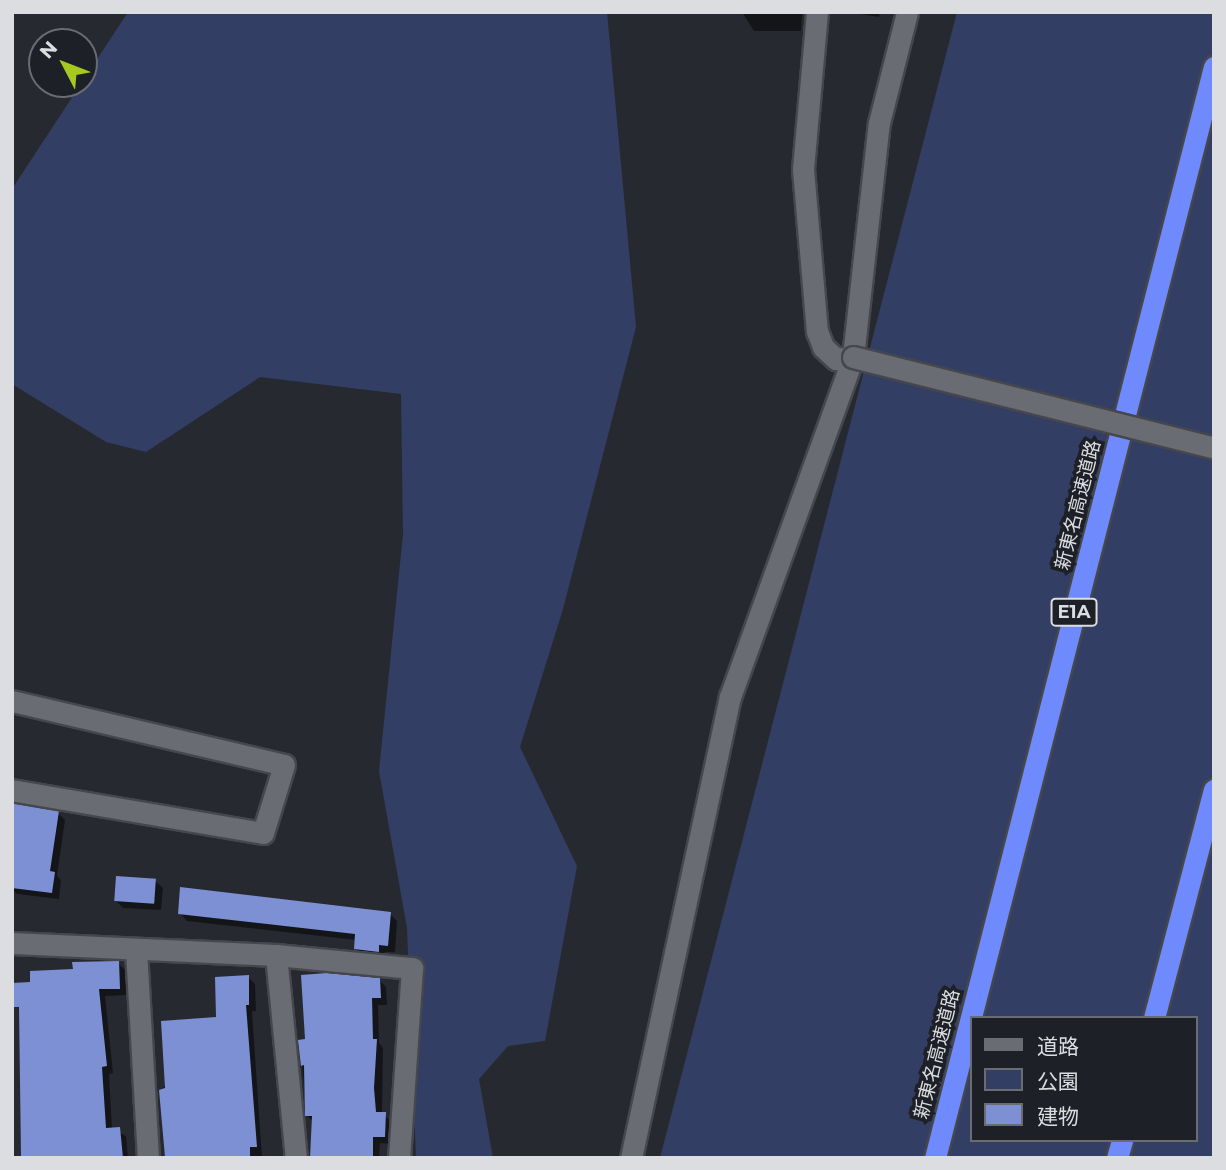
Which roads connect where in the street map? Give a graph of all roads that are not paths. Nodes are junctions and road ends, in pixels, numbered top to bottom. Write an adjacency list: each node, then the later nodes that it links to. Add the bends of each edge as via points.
1 (817, 12): 4 (street, via 803,169 817,331 823,347 836,359)
2 (907, 12): 4 (street, via 878,123)
3 (1214, 66): 12 (highway, 新東名高速道路 / E1A)
4 (853, 357): 5 (street, bridge); 18 (street, via 730,697)
5 (1214, 447)
6 (12, 701): 7 (street, via 284,765 263,833)
7 (12, 790)
8 (1214, 790): 13 (highway)
9 (12, 943): 10 (street)
10 (136, 950): 11 (street); 15 (street)
11 (276, 955): 16 (street); 17 (street, via 412,968)
12 (971, 1016)
13 (1155, 1016)
14 (970, 1021): 19 (highway, 新東名高速道路 / E1A)
15 (148, 1158)
16 (296, 1158)
17 (399, 1158)
18 (631, 1158)
19 (935, 1158)

